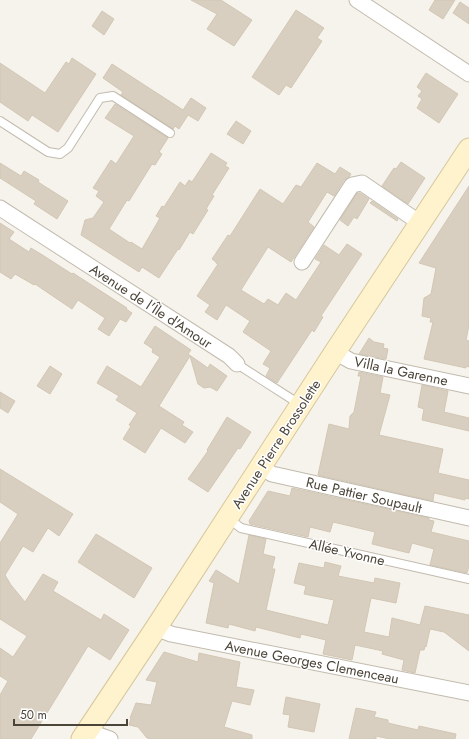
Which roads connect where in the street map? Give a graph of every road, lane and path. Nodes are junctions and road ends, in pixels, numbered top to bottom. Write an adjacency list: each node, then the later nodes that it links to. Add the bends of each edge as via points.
1 (357, 0): 2 (street)
2 (469, 74)
3 (0, 121): 4 (lane, via 48,152 60,154 68,148 100,98 113,96)
4 (170, 133)
5 (469, 149): 7 (main road, Avenue Pierre Brossolette)
6 (0, 208): 10 (street, Avenue de l'Île d'Amour, via 229,356)
7 (420, 223): 8 (street, via 362,183 352,185); 9 (main road, Avenue Pierre Brossolette)
8 (302, 262)
9 (335, 352): 11 (street, Villa la Garenne, via 351,361); 12 (main road, Avenue Pierre Brossolette)
10 (237, 364): 12 (lane, Avenue de l'Île d'Amour)
11 (469, 386)
12 (301, 405): 13 (main road, Avenue Pierre Brossolette)
13 (261, 467): 14 (main road, Avenue Pierre Brossolette); 15 (street, Rue Pattier Soupault, via 272,474)
14 (228, 518): 16 (lane, Allée Yvonne, via 241,528); 17 (main road, Avenue Pierre Brossolette)
15 (469, 518)
16 (469, 579)
17 (156, 628): 18 (street, Avenue Georges Clemenceau, via 171,634); 19 (main road, Avenue Pierre Brossolette)
18 (469, 693)
19 (84, 735): 20 (street)
20 (110, 739)

